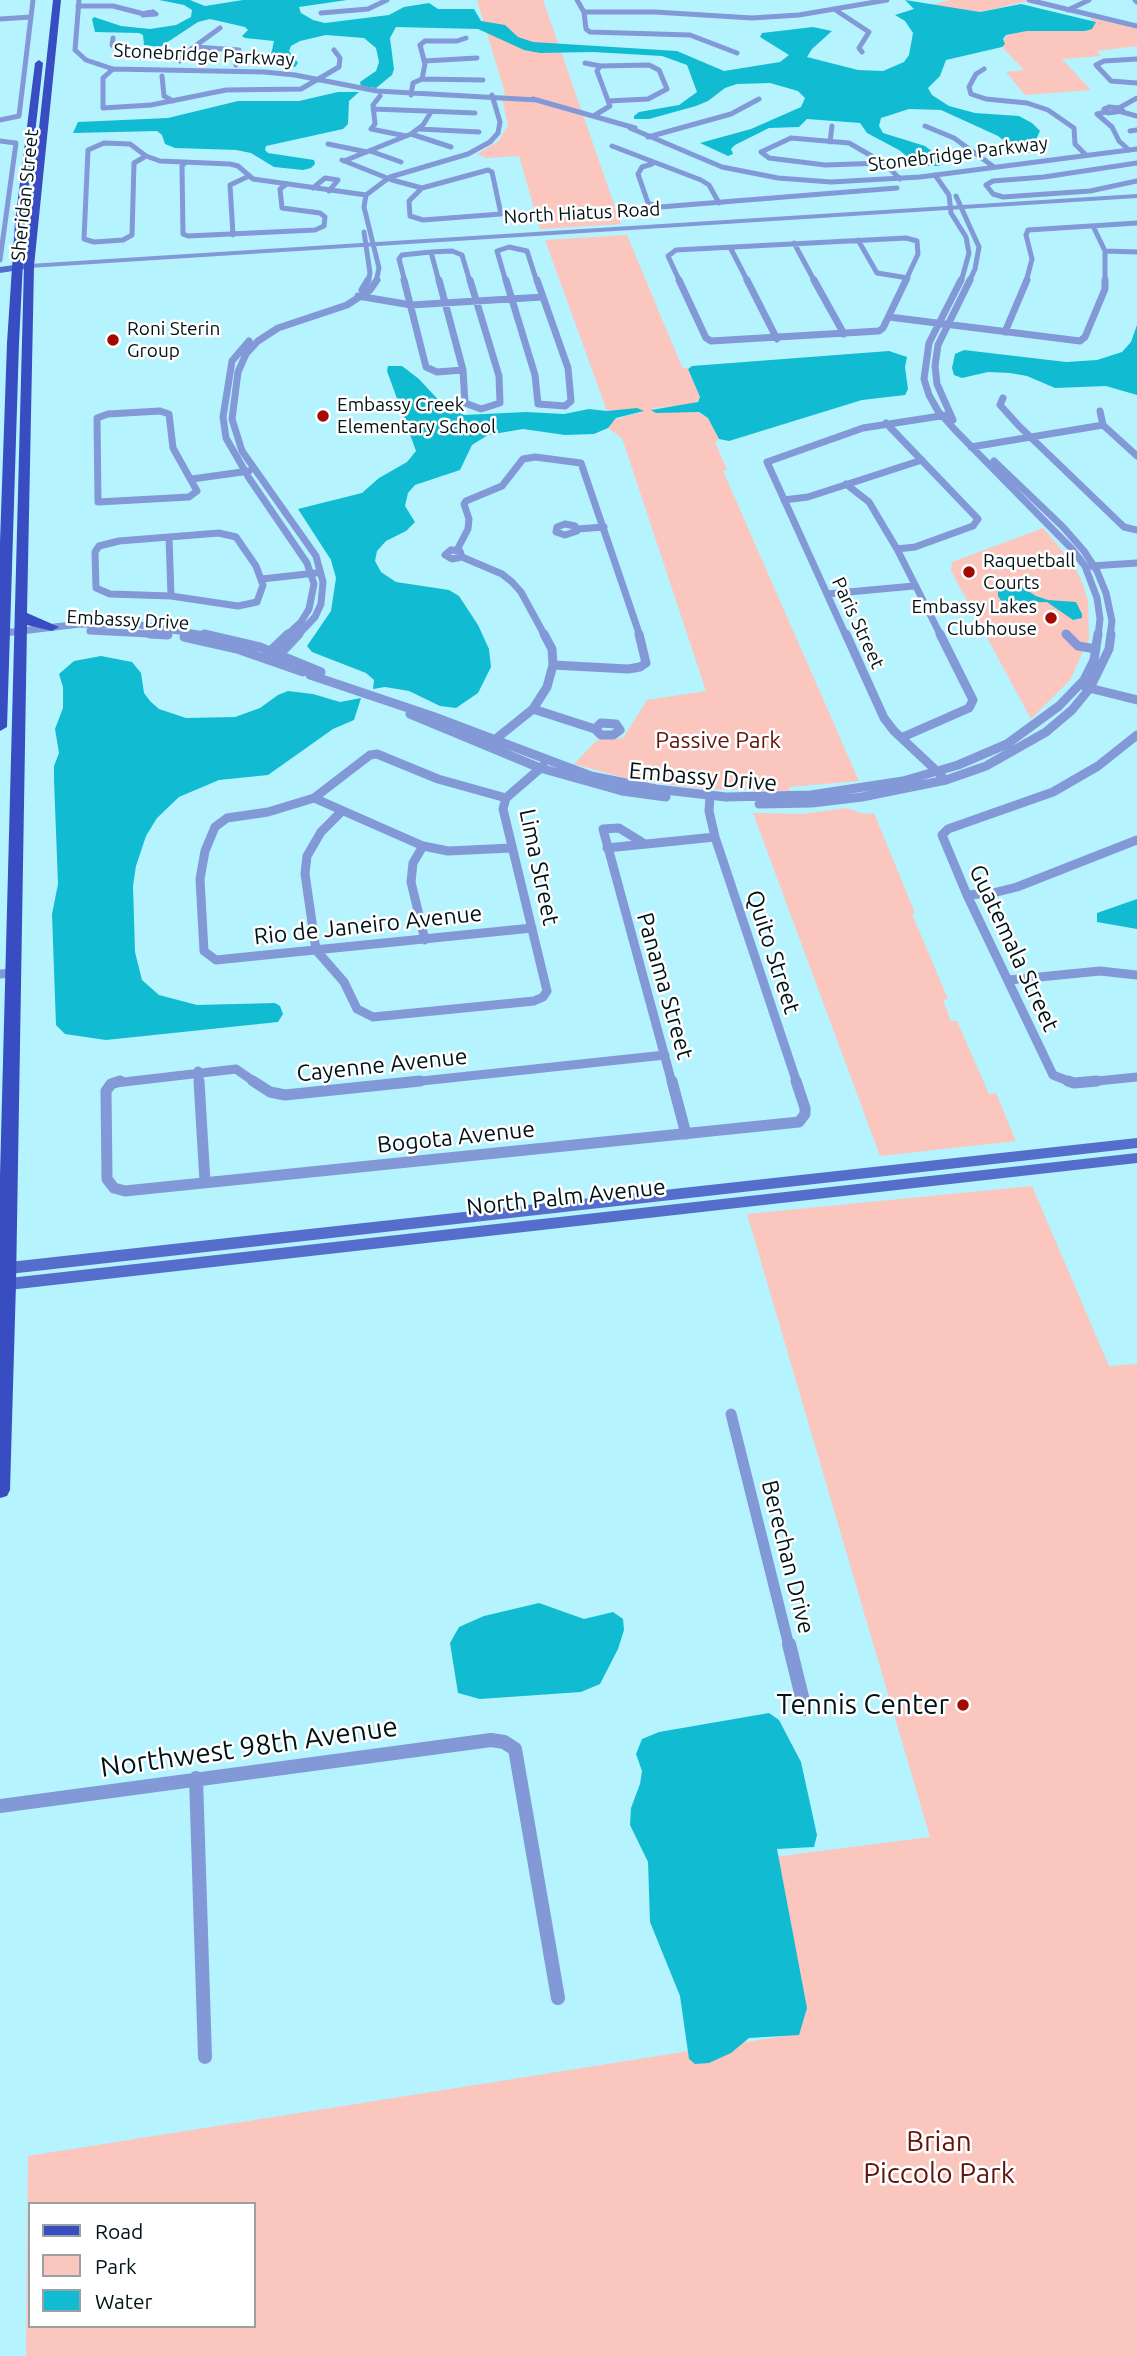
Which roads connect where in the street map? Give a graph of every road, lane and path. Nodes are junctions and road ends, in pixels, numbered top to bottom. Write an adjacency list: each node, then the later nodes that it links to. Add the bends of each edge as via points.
1 (33, 0): 20 (street, Sheridan Street)
2 (46, 0): 18 (main road, Sheridan Street)
3 (57, 0): 18 (main road, Sheridan Street)
4 (387, 0): 16 (street, via 368,9)
5 (577, 0): 15 (street)
6 (851, 0): 12 (street)
7 (887, 0): 12 (street)
8 (1029, 0): 10 (street)
9 (1089, 0): 14 (street)
10 (1043, 2): 14 (street)
11 (79, 3): 17 (street); 40 (street, Stonebridge Parkway, via 75,50 86,60)
12 (858, 5): 13 (street)
13 (834, 9): 19 (street, via 778,17); 30 (street, via 869,32 859,48)
14 (1070, 9): 22 (street)
15 (584, 12): 19 (street); 24 (street, via 590,32)
16 (321, 13)
17 (144, 14)
18 (50, 16): 116 (main road, Sheridan Street)
19 (702, 16): 24 (street)
20 (31, 17): 21 (street); 63 (street, Sheridan Street, via 19,116)
21 (0, 19)
22 (1137, 26)
23 (220, 28): 28 (street)
24 (690, 35): 31 (street)
25 (113, 38): 32 (street, via 112,45 123,54)
26 (466, 38): 27 (street)
27 (457, 41): 33 (street); 36 (street, via 425,38 420,45)
28 (194, 47): 32 (street); 38 (street, via 239,50)
29 (334, 50): 45 (street, via 341,65)
30 (862, 52)
31 (737, 53)
32 (181, 58): 42 (street)
33 (461, 58): 34 (street); 36 (street)
34 (477, 58)
35 (1137, 59): 48 (street, via 1096,65 1115,82)
36 (424, 61): 46 (street)
37 (585, 63): 39 (street)
38 (236, 65)
39 (600, 66): 56 (street, via 597,71); 56 (street, via 649,65 659,70 667,89 648,99)
40 (113, 69): 42 (street, Stonebridge Parkway); 55 (street, via 103,78 103,108)
41 (984, 69): 80 (street, via 969,87 971,94 1048,110 1074,128 1075,144)
42 (176, 71): 43 (street, Stonebridge Parkway)
43 (223, 71): 45 (street, Stonebridge Parkway); 49 (street)
44 (162, 76): 55 (street, via 164,96)
45 (320, 79): 49 (street, via 297,89); 50 (street, Stonebridge Parkway)
46 (422, 79): 47 (street); 51 (street, via 413,83)
47 (483, 80)
48 (1137, 83)
49 (226, 90): 55 (street)
50 (382, 94): 51 (street, Stonebridge Parkway); 57 (street)
51 (411, 94): 52 (street, Stonebridge Parkway)
52 (490, 96): 61 (street, Stonebridge Parkway, via 537,100); 89 (street, via 500,126 490,142 468,154)
53 (1137, 98): 58 (street)
54 (760, 99): 70 (street, via 732,114)
55 (173, 101)
56 (609, 101): 61 (street, via 610,106)
57 (373, 109): 59 (street); 69 (street, via 372,131)
58 (1120, 110): 62 (street); 78 (street, via 1106,108 1097,114)
59 (431, 111): 60 (street); 66 (street)
60 (475, 113)
61 (596, 115): 70 (street, Stonebridge Parkway)
62 (1137, 116)
63 (0, 120)
64 (832, 126): 72 (street)
65 (925, 126): 87 (street, via 954,138)
66 (419, 129): 67 (street); 69 (street)
67 (460, 131): 68 (street); 74 (street)
68 (479, 131)
69 (409, 135): 74 (street); 79 (street)
70 (650, 136): 96 (street, Stonebridge Parkway)
71 (0, 141): 115 (street, Sheridan Street, via 16,143)
72 (830, 142): 85 (street, via 849,143); 85 (street, via 791,138 761,154 825,165)
73 (328, 144): 79 (street)
74 (442, 144): 76 (street)
75 (612, 146): 84 (street)
76 (451, 148)
77 (1137, 149): 78 (street, Stonebridge Parkway)
78 (1129, 150): 80 (street, Stonebridge Parkway)
79 (367, 152): 82 (street); 89 (street, via 342,160)
80 (1086, 155): 87 (street, Stonebridge Parkway)
81 (146, 156): 81 (street, via 135,163 132,235 89,241 82,236 90,147 124,143); 83 (street)
82 (401, 162)
83 (185, 163): 90 (street, via 230,164); 105 (street, via 183,234)
84 (652, 163): 101 (street, via 709,185); 101 (street, via 638,174 652,205)
85 (885, 163): 91 (street)
86 (1137, 163): 93 (street, via 987,183 997,196 1090,191)
87 (994, 167): 88 (street, Stonebridge Parkway)
88 (938, 175): 91 (street, Stonebridge Parkway); 102 (street)
89 (388, 176): 95 (street); 99 (street)
90 (247, 177): 92 (street); 105 (street, via 230,185)
91 (900, 179): 96 (street, Stonebridge Parkway)
92 (287, 181): 94 (street); 105 (street, via 280,189 284,209 320,212 326,224 315,230)
93 (1137, 181)
94 (314, 187): 98 (street); 98 (street, via 322,179 338,180)
95 (424, 187): 95 (street, via 489,170 502,210 498,216 416,220 410,216 408,204)
96 (786, 188): 97 (street); 101 (street)
97 (897, 188)
98 (331, 189): 99 (street)
99 (364, 193): 110 (street)
100 (1137, 196): 102 (street, North Hiatus Road)
101 (719, 203)
102 (955, 208): 106 (street, via 951,213); 107 (street); 110 (street, North Hiatus Road)
103 (1137, 223): 104 (street)
104 (1093, 226): 112 (street); 127 (street, via 1028,230 1030,272)
105 (233, 235)
106 (966, 237): 107 (street); 126 (street, via 968,265)
107 (976, 237): 126 (street, via 975,270)
108 (858, 240): 109 (street); 118 (street, via 877,273); 118 (street, via 914,239 918,254)
109 (794, 243): 111 (street); 128 (street)
110 (370, 244): 116 (street, North Hiatus Road); 119 (street, via 379,275)
111 (730, 247): 129 (street); 129 (street, via 668,256 706,338)
112 (1105, 251): 114 (street); 127 (street, via 1105,289 1080,341)
113 (431, 252): 122 (street, via 463,255); 123 (street); 124 (street, via 399,258)
114 (1137, 252)
115 (0, 259)
116 (21, 266): 117 (main road, North Hiatus Road); 130 (main road, Sheridan Street); 131 (main road, Sheridan Street)
117 (0, 268)
118 (908, 278): 125 (street)
119 (360, 295): 124 (street); 142 (street, via 346,305 278,328 246,354 238,372 232,419 242,451); 143 (street, via 271,326 250,339 232,361 223,423)
120 (543, 297): 121 (street); 121 (street, via 527,251 509,247 496,251); 121 (street, via 568,368 571,401 565,406 538,404 535,376)
121 (511, 299): 122 (street)
122 (477, 302): 123 (street); 132 (street, via 499,376 501,401 497,406 470,407 465,403)
123 (445, 303): 124 (street); 132 (street)
124 (411, 305): 132 (street, via 426,367 430,371)
125 (888, 317): 126 (street); 128 (street, via 879,331)
126 (945, 324): 127 (street); 135 (street, via 929,343 924,379 929,395)
127 (1005, 332)
128 (844, 334): 129 (street)
129 (777, 339)
130 (27, 355): 131 (main road); 145 (main road, Sheridan Street)
131 (12, 356): 146 (main road, Sheridan Street)
132 (463, 370)
133 (1003, 398): 138 (street, via 1000,405)
134 (1100, 411): 137 (street)
135 (946, 415): 136 (street); 139 (street)
136 (886, 423): 141 (street); 148 (street, Paris Street, via 767,462)
137 (1103, 425): 138 (street); 140 (street)
138 (1032, 437): 139 (street); 151 (street, via 1124,527)
139 (976, 448): 155 (street)
140 (1137, 456)
141 (922, 460): 147 (street); 153 (street, via 978,522 915,547)
142 (256, 470): 143 (street); 157 (street, via 316,556)
143 (246, 472): 144 (street); 158 (street)
144 (193, 481): 144 (street, via 173,448 166,413 100,416 96,421 98,502 189,497 197,491)
145 (24, 482): 146 (main road); 163 (main road, Sheridan Street)
146 (8, 483): 165 (main road, Sheridan Street)
147 (846, 484): 148 (street); 153 (street, via 869,502)
148 (784, 500): 161 (street, Paris Street)
149 (604, 527): 150 (street); 170 (street, via 646,663 640,667); 170 (street, via 581,463 523,459 502,486 464,504 469,519 460,553 502,574 521,592 552,649)
150 (578, 529)
151 (1135, 530)
152 (169, 537): 159 (street, via 236,537); 162 (street); 162 (street, via 99,546 95,552 96,588)
153 (897, 549): 160 (street)
154 (1137, 563): 155 (street)
155 (1091, 569): 156 (street); 167 (street, Embassy Drive, via 1100,619); 172 (street, Embassy Drive, via 1106,593 1112,621 1109,649)
156 (1137, 569)
157 (322, 572): 158 (street); 169 (street, via 323,591 315,617)
158 (312, 573): 159 (street); 169 (street, via 309,609)
159 (261, 577): 162 (street, via 262,594 257,602 238,606)
160 (914, 586): 161 (street); 180 (street, via 973,704)
161 (827, 594): 180 (street, Paris Street, via 884,718)
162 (172, 596)
163 (20, 626): 164 (main road, via 33,623); 165 (street); 168 (main road, Sheridan Street)
164 (48, 630): 168 (main road, via 32,638); 169 (street, Embassy Drive, via 183,637)
165 (2, 633): 176 (main road, Sheridan Street)
166 (1066, 634): 167 (street, via 1078,646)
167 (1096, 649): 171 (street, Embassy Drive)
168 (20, 653): 199 (main road, Sheridan Street)
169 (272, 656): 173 (street, Embassy Drive); 173 (street, Embassy Drive, via 325,685)
170 (553, 666): 175 (street)
171 (1079, 685): 172 (street); 183 (street, Embassy Drive, via 1059,706 1007,744)
172 (1090, 688): 174 (street); 184 (street, Embassy Drive, via 1046,732 986,766)
173 (361, 692): 181 (street, Embassy Drive, via 429,723)
174 (1137, 700)
175 (533, 709): 178 (street); 181 (street)
176 (0, 719): 177 (main road, Sheridan Street)
177 (0, 727)
178 (595, 729)
179 (1137, 735): 195 (street, Guatemala Street, via 1098,766 1053,792 943,832)
180 (902, 737): 183 (street, Paris Street)
181 (491, 743): 182 (street, Embassy Drive)
182 (544, 765): 186 (street, Lima Street); 187 (street, Embassy Drive, via 622,791)
183 (938, 772): 184 (street, Paris Street); 187 (street, Embassy Drive, via 903,782 811,795)
184 (946, 780): 187 (street, Embassy Drive, via 812,803)
185 (314, 798): 186 (street, via 377,754 438,779); 188 (street); 198 (street, Rio de Janeiro Avenue, via 227,818 215,827 200,879 204,951 209,957)
186 (506, 798): 193 (street, Lima Street, via 503,809)
187 (710, 799): 189 (street, Quito Street)
188 (342, 811): 192 (street); 198 (street, via 321,832 307,856 305,874)
189 (715, 837): 191 (street); 205 (street, Quito Street, via 805,1108)
190 (1137, 840): 195 (street, via 1017,887)
191 (645, 844): 194 (street); 194 (street, via 609,827 603,831)
192 (424, 846): 193 (street, via 448,851); 197 (street, via 413,863 411,882)
193 (512, 848): 196 (street, Lima Street)
194 (607, 848): 202 (street, Panama Street)
195 (967, 895): 201 (street, Guatemala Street)
196 (532, 928): 197 (street, Rio de Janeiro Avenue); 198 (street, Lima Street, via 547,991 534,1001 373,1017 357,1009 344,982)
197 (425, 940): 198 (street, Rio de Janeiro Avenue)
198 (316, 950)
199 (6, 973): 212 (main road, Sheridan Street)
200 (1137, 975): 201 (street, via 1100,971)
201 (1009, 981): 204 (street, Guatemala Street, via 1049,1071 1057,1078 1074,1083)
202 (665, 1055): 203 (street, Cayenne Avenue, via 285,1095 270,1092 236,1069); 206 (street, Panama Street)
203 (198, 1071): 210 (street); 211 (street, Cayenne Avenue, via 111,1084 106,1091 107,1179)
204 (1137, 1077)
205 (802, 1119): 206 (street, Bogota Avenue)
206 (686, 1134): 210 (street, Bogota Avenue)
207 (1137, 1143): 209 (main road, North Palm Avenue)
208 (1137, 1158): 209 (main road, North Palm Avenue)
209 (1004, 1165): 212 (main road, North Palm Avenue)
210 (205, 1182): 211 (street, Bogota Avenue, via 125,1191)
211 (114, 1188)
212 (4, 1276): 214 (main road, Sheridan Street)
213 (731, 1414): 215 (street, Berechan Drive)
214 (0, 1490)
215 (806, 1709)
216 (196, 1778): 217 (street, Northwest 98th Avenue); 218 (street, Northwest 98th Avenue, via 504,1742 515,1749); 219 (street)
217 (0, 1806)
218 (558, 1998)
219 (205, 2057)

